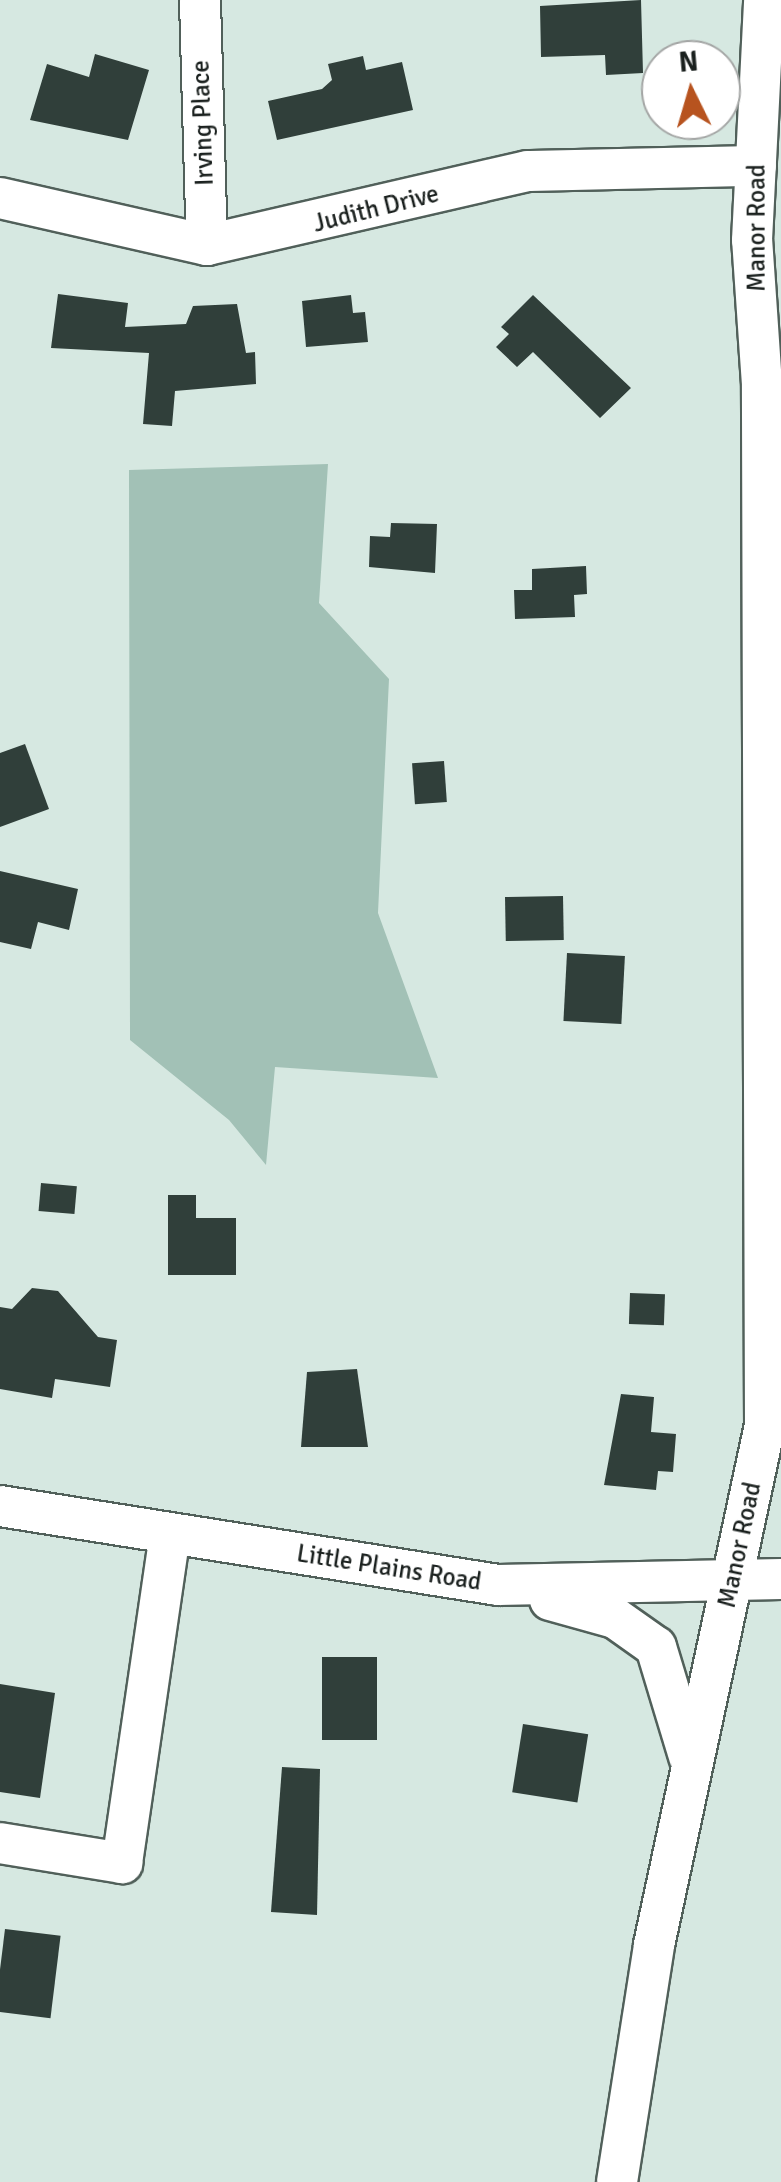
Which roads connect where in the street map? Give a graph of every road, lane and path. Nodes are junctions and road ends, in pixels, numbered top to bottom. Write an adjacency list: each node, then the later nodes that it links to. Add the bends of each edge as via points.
1 (200, 0): 5 (street, Irving Place)
2 (764, 0): 3 (street, Manor Road)
3 (756, 166): 5 (street, Judith Drive, via 528,172); 6 (street, Manor Road)
4 (0, 198): 5 (street, Judith Drive)
5 (207, 245)
6 (773, 1443): 10 (street, Manor Road)
7 (0, 1506): 8 (street, Little Plains Road)
8 (170, 1534): 11 (street, Little Plains Road); 13 (street, via 122,1863)
9 (781, 1579): 10 (street, Little Plains Road)
10 (734, 1580): 11 (street, Little Plains Road); 12 (street, Manor Road)
11 (498, 1585): 12 (street, via 614,1618 648,1639 670,1677)
12 (692, 1770): 14 (street, Manor Road, via 654,1945)
13 (0, 1843)
14 (617, 2182)

